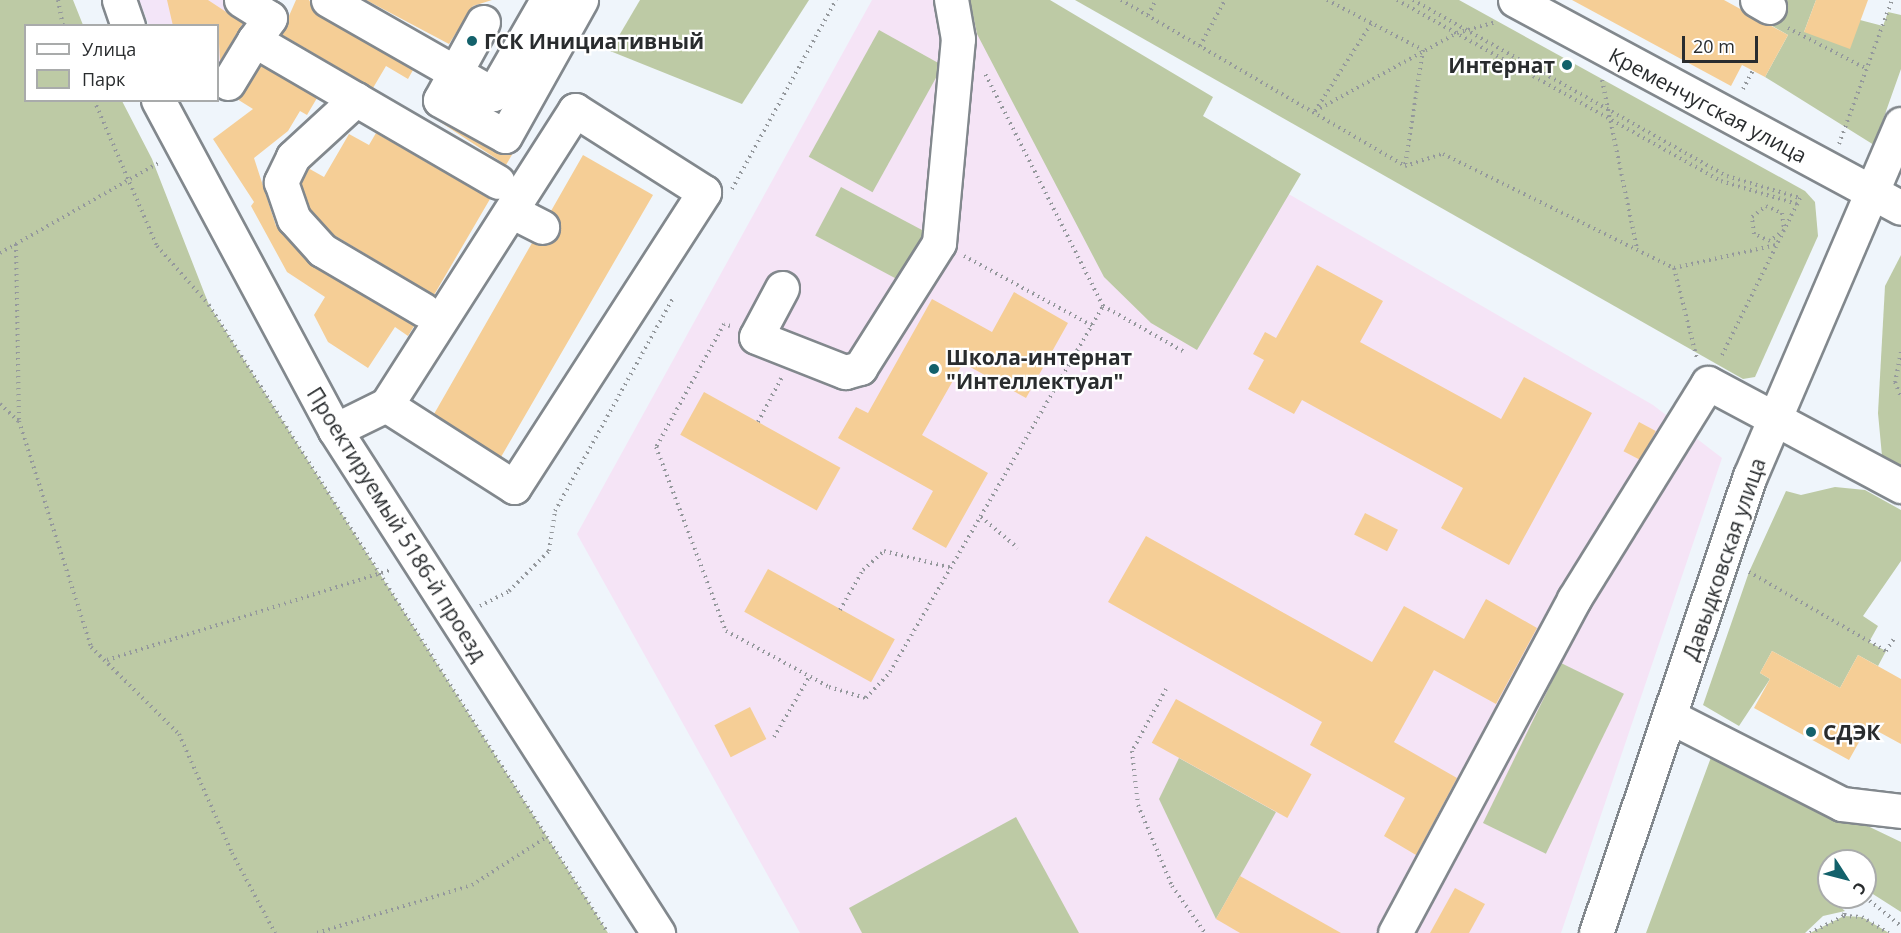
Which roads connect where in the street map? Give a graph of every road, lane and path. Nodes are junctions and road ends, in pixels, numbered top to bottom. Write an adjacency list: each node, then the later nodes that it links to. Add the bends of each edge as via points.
1 (57, 0): 21 (path)
2 (119, 0): 22 (street)
3 (240, 0): 19 (street)
4 (328, 0): 32 (street)
5 (547, 0): 32 (street, via 494,94)
6 (581, 0): 32 (street, via 505,136 440,100)
7 (836, 0): 46 (path)
8 (951, 0): 26 (street)
9 (1121, 0): 18 (path)
10 (1156, 0): 18 (path)
11 (1225, 0): 27 (path)
12 (1327, 0): 23 (path)
13 (1397, 0): 25 (path)
14 (1413, 0): 24 (path)
15 (1892, 0): 29 (path)
16 (1763, 4): 29 (path, via 1771,19)
17 (1508, 10): 24 (path); 48 (street, Кременчугская улица)
18 (1147, 15): 27 (path)
19 (268, 19): 34 (street); 35 (street)
20 (483, 22): 32 (street)
21 (63, 24)
22 (127, 24)
23 (1371, 24): 28 (path); 39 (path)
24 (1470, 32): 25 (path); 38 (path)
25 (1456, 33): 28 (path); 40 (path)
26 (958, 39): 52 (street); 60 (path, via 989,78)
27 (1200, 46): 39 (path)
28 (1423, 50): 39 (path); 44 (path)
29 (1867, 69): 43 (path)
30 (1753, 70): 33 (path)
31 (1592, 71): 38 (path, via 1602,76)
32 (456, 73)
33 (1746, 82)
34 (228, 83)
35 (356, 99): 47 (street); 61 (street, via 292,157 281,183 294,219 322,250)
36 (95, 102): 45 (path)
37 (160, 102): 42 (street, Проектируемый 5186-й проезд)
38 (1607, 109): 40 (path); 49 (path, via 1727,176 1800,198)
39 (1315, 111): 44 (path)
40 (1610, 118): 49 (path, via 1721,181); 55 (path)
41 (1901, 124): 48 (street, Давыдковская улица)
42 (181, 149): 45 (path); 74 (street, Проектируемый 5186-й проезд)
43 (1837, 150)
44 (1405, 166): 55 (path, via 1443,154)
45 (129, 180): 53 (path); 81 (path, via 157,246 209,305)
46 (730, 193)
47 (504, 197): 50 (street); 70 (street); 70 (street, via 575,110 704,192 514,487)
48 (1888, 200): 71 (street, Давыдковская улица)
49 (1797, 204): 51 (path)
50 (542, 227)
51 (1784, 230): 51 (path, via 1770,241 1762,238 1754,234 1752,217 1766,207 1782,213); 54 (path)
52 (939, 243): 62 (path); 66 (street, via 860,368 845,372)
53 (16, 244): 56 (path); 72 (path)
54 (1776, 245): 57 (path); 67 (path)
55 (1637, 250): 57 (path)
56 (0, 253)
57 (1674, 268): 67 (path)
58 (782, 288): 63 (street)
59 (676, 293): 83 (path, via 555,511 549,551 509,591)
60 (1103, 306): 62 (path); 64 (path)
61 (423, 310)
62 (1093, 326): 76 (path)
63 (756, 337): 66 (street); 86 (path, via 724,324 656,447 726,631)
64 (1183, 351)
65 (1901, 352): 68 (path, via 1895,382)
66 (794, 355): 73 (path)
67 (1708, 383): 71 (street); 101 (street, via 1574,598)
68 (1901, 397)
69 (0, 404): 72 (path)
70 (386, 405): 74 (street)
71 (1778, 417): 75 (street); 88 (street, Давыдковская улица, via 1750,476)
72 (19, 421): 85 (path, via 91,647)
73 (759, 422)
74 (335, 430): 78 (street, Проектируемый 5186-й проезд)
75 (1901, 486)
76 (981, 517): 77 (path); 79 (path)
77 (1018, 548)
78 (412, 553): 81 (path); 83 (street, Проектируемый 5186-й проезд)
79 (952, 567): 82 (path, via 884,551 862,570); 86 (path, via 890,672 866,698)
80 (1749, 572): 84 (path, via 1886,651)
81 (380, 577): 85 (path); 91 (path)
82 (840, 610)
83 (454, 618): 99 (street, Проектируемый 5186-й проезд)
84 (1895, 637)
85 (107, 660): 96 (path, via 179,734 232,854)
86 (809, 677): 89 (path)
87 (1166, 688): 100 (path, via 1132,751 1138,804 1172,886)
88 (1670, 716): 90 (street, via 1842,804); 102 (street, Давыдковская улица)
89 (774, 737)
90 (1901, 812)
91 (545, 838): 97 (path, via 472,885); 98 (path)
92 (1877, 907): 95 (path)
93 (1846, 909): 94 (path)
94 (1844, 916): 103 (path); 104 (path, via 1862,917)
95 (1901, 926)
96 (275, 933)
97 (317, 933)
98 (608, 933)
99 (658, 933)
100 (1205, 933)
101 (1395, 933)
102 (1596, 933)
103 (1810, 933)
104 (1888, 933)

